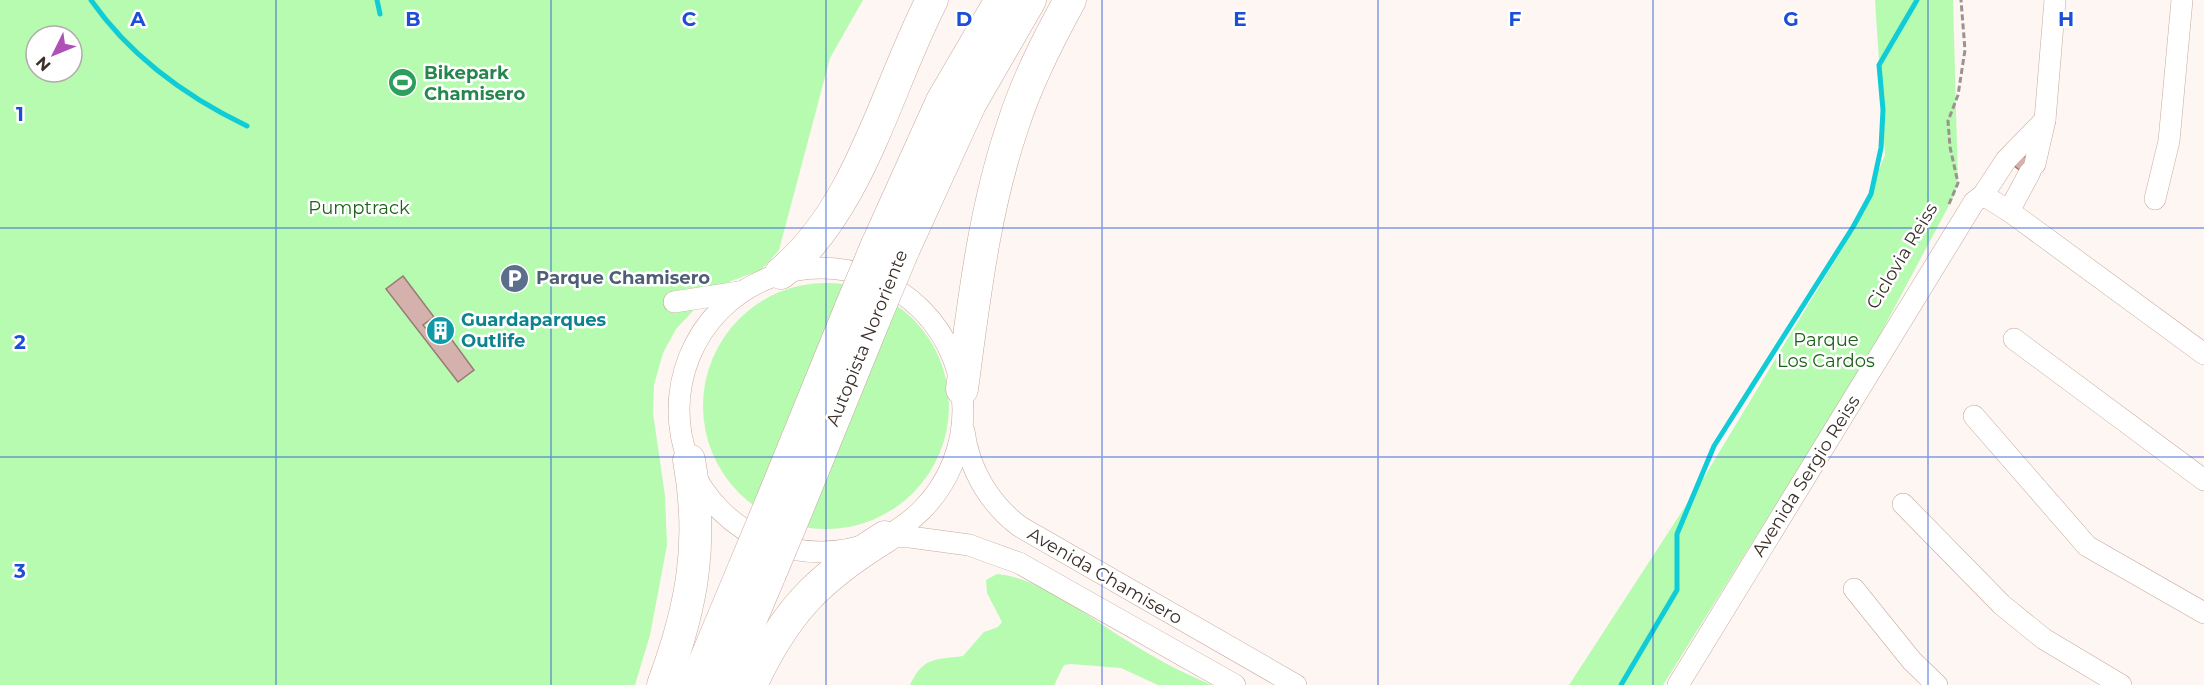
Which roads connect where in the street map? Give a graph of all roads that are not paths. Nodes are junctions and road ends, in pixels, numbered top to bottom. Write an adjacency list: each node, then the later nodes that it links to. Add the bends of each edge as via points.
1 (932, 0): 12 (highway, via 845,193 808,248)
2 (1001, 0): 11 (highway, Autopista Nororiente, via 942,101)
3 (1030, 0): 11 (highway, Autopista Nororiente)
4 (1070, 0): 17 (highway, via 1025,92 1002,163 979,265)
5 (2055, 0): 7 (street)
6 (2182, 0): 9 (street, via 2169,141)
7 (2045, 120): 8 (street, Avenida Sergio Reiss, via 2006,160); 10 (street, via 2033,168)
8 (1983, 195): 10 (street); 33 (street, Avenida Sergio Reiss, via 1968,212)
9 (2155, 199)
10 (2009, 211): 16 (street)
11 (889, 249): 24 (highway, Autopista Nororiente, bridge)
12 (781, 273): 13 (street); 17 (street, via 847,270 907,296 938,328 949,347)
13 (743, 291): 14 (street); 20 (street, via 705,328 683,377 680,424)
14 (674, 302)
15 (2014, 339): 21 (street)
16 (2204, 354)
17 (962, 389): 19 (street)
18 (1974, 416): 26 (street, via 2087,546)
19 (963, 425): 23 (street, via 950,471 938,491 923,509); 32 (street, Avenida Chamisero, via 966,448 981,483 1018,526)
20 (689, 460): 23 (street, via 721,510 752,534 770,542 828,552 848,550); 27 (highway, via 697,520 693,579 679,642)
21 (2204, 480)
22 (1903, 504): 35 (street, via 2002,605 2044,639)
23 (885, 537): 30 (highway, via 842,565 793,611); 31 (street, Avenida Chamisero, via 969,545 1010,559)
24 (757, 571): 28 (highway, Autopista Nororiente); 29 (highway, Autopista Nororiente)
25 (1854, 589): 34 (street, via 1912,661)
26 (2204, 613)
27 (663, 685)
28 (695, 685)
29 (723, 685)
30 (751, 685)
31 (1235, 685)
32 (1296, 685)
33 (1678, 685)
34 (1937, 685)
35 (2121, 685)

